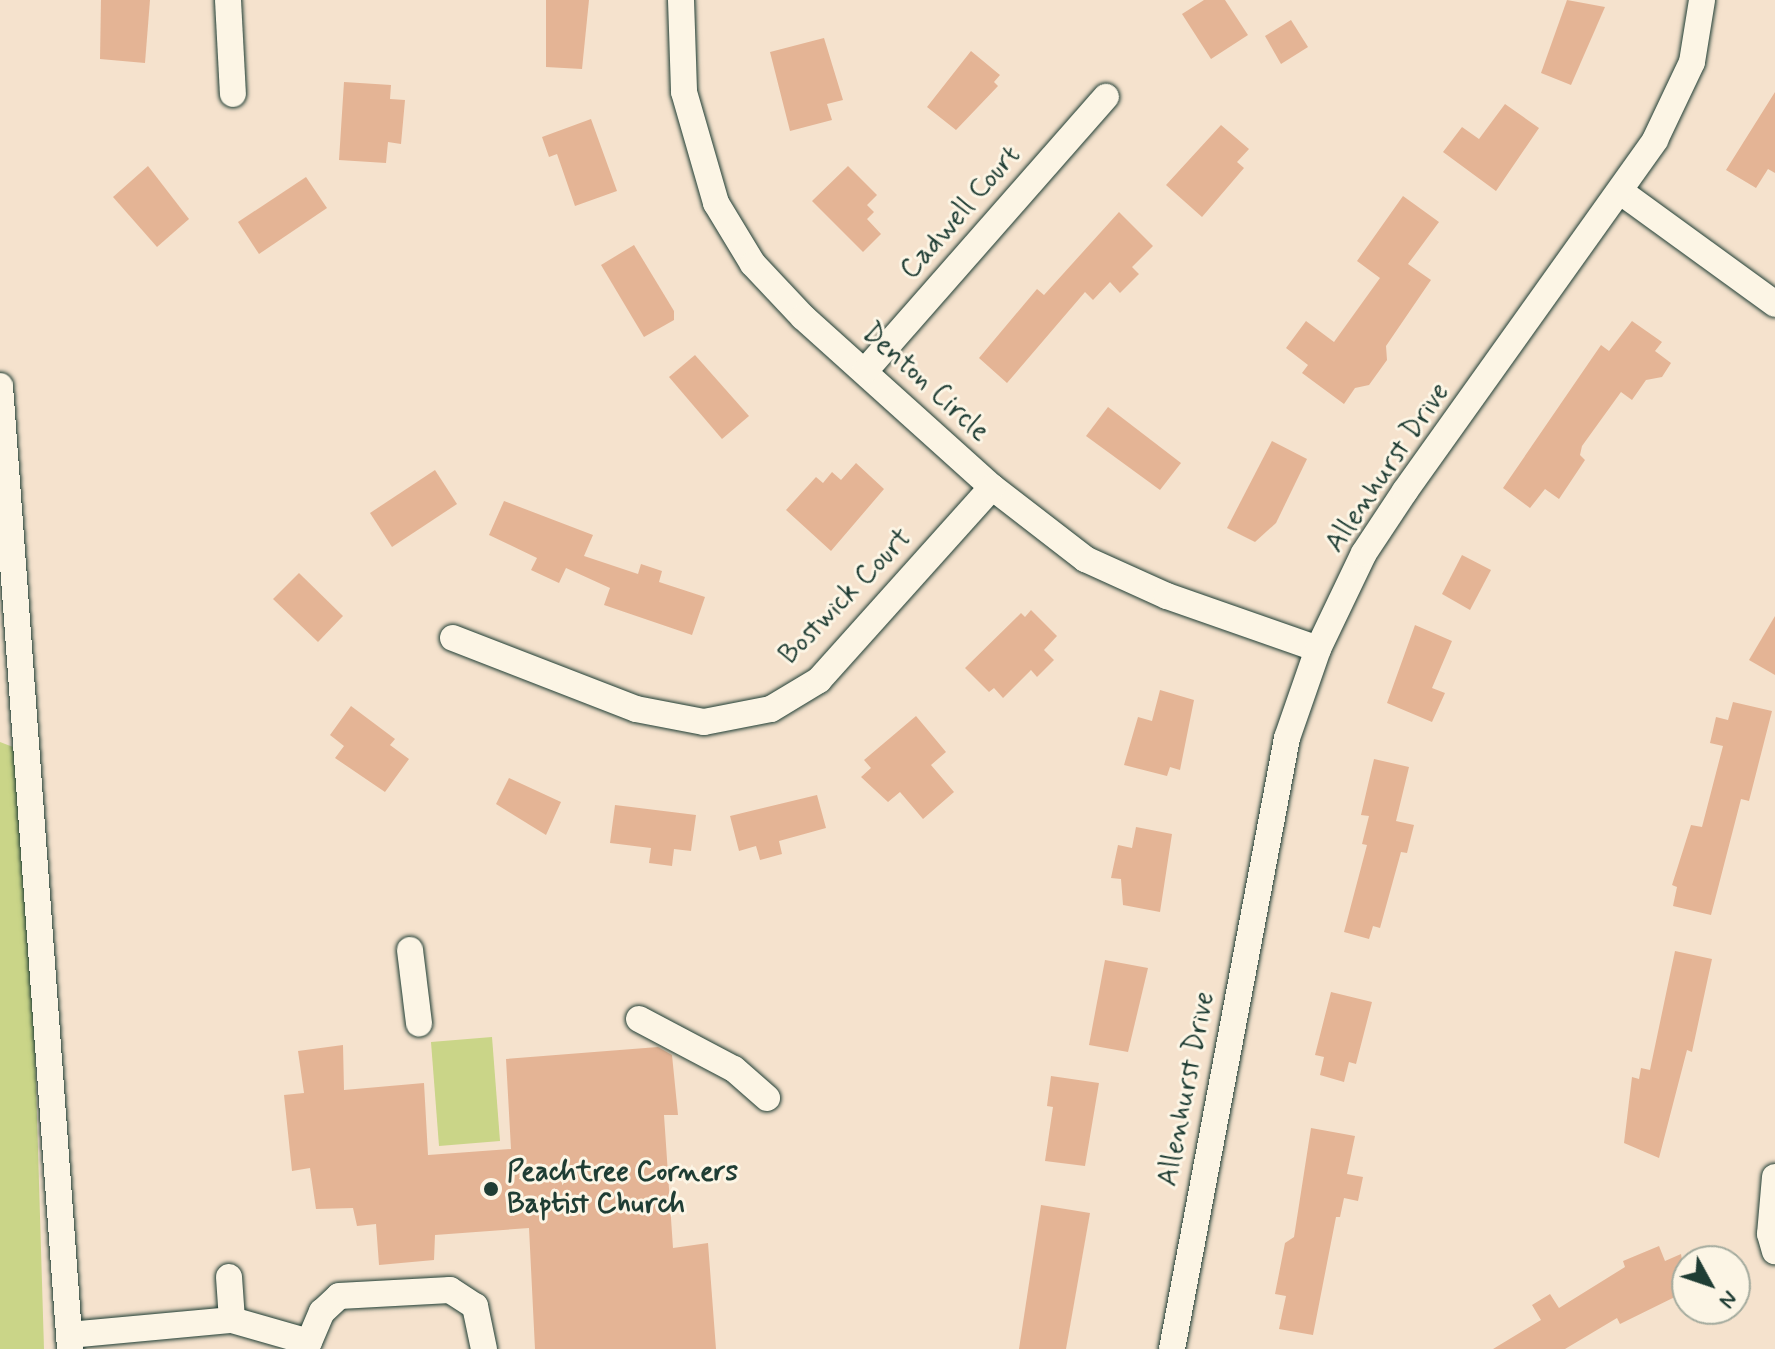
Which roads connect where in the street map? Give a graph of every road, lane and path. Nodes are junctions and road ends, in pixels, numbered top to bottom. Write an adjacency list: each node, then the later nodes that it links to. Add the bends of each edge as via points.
1 (228, 0): 4 (street)
2 (681, 0): 8 (street, Denton Circle, via 684,92 716,203 753,264)
3 (1702, 0): 6 (street, Allenhurst Drive, via 1692,62 1655,140)
4 (233, 94)
5 (1106, 97): 8 (street, Cadwell Court)
6 (1621, 192): 7 (street); 12 (street, Allenhurst Drive, via 1405,491 1364,553)
7 (1775, 304)
8 (865, 371): 10 (street, Denton Circle)
9 (0, 386): 21 (street)
10 (992, 487): 11 (street, Bostwick Court, via 819,680 771,709 704,722 636,709); 12 (street, Denton Circle, via 1085,559 1167,596)
11 (453, 638)
12 (1318, 649): 23 (street, Allenhurst Drive, via 1287,738)
13 (410, 950): 15 (street)
14 (639, 1019): 16 (street, via 734,1069)
15 (419, 1023)
16 (767, 1098)
17 (1775, 1177): 18 (street, via 1770,1234)
18 (1775, 1251)
19 (229, 1277): 20 (street)
20 (232, 1320): 21 (street); 22 (street, via 309,1342 322,1312 339,1296 450,1290 475,1306)
21 (70, 1342)
22 (484, 1349)
23 (1172, 1349)

